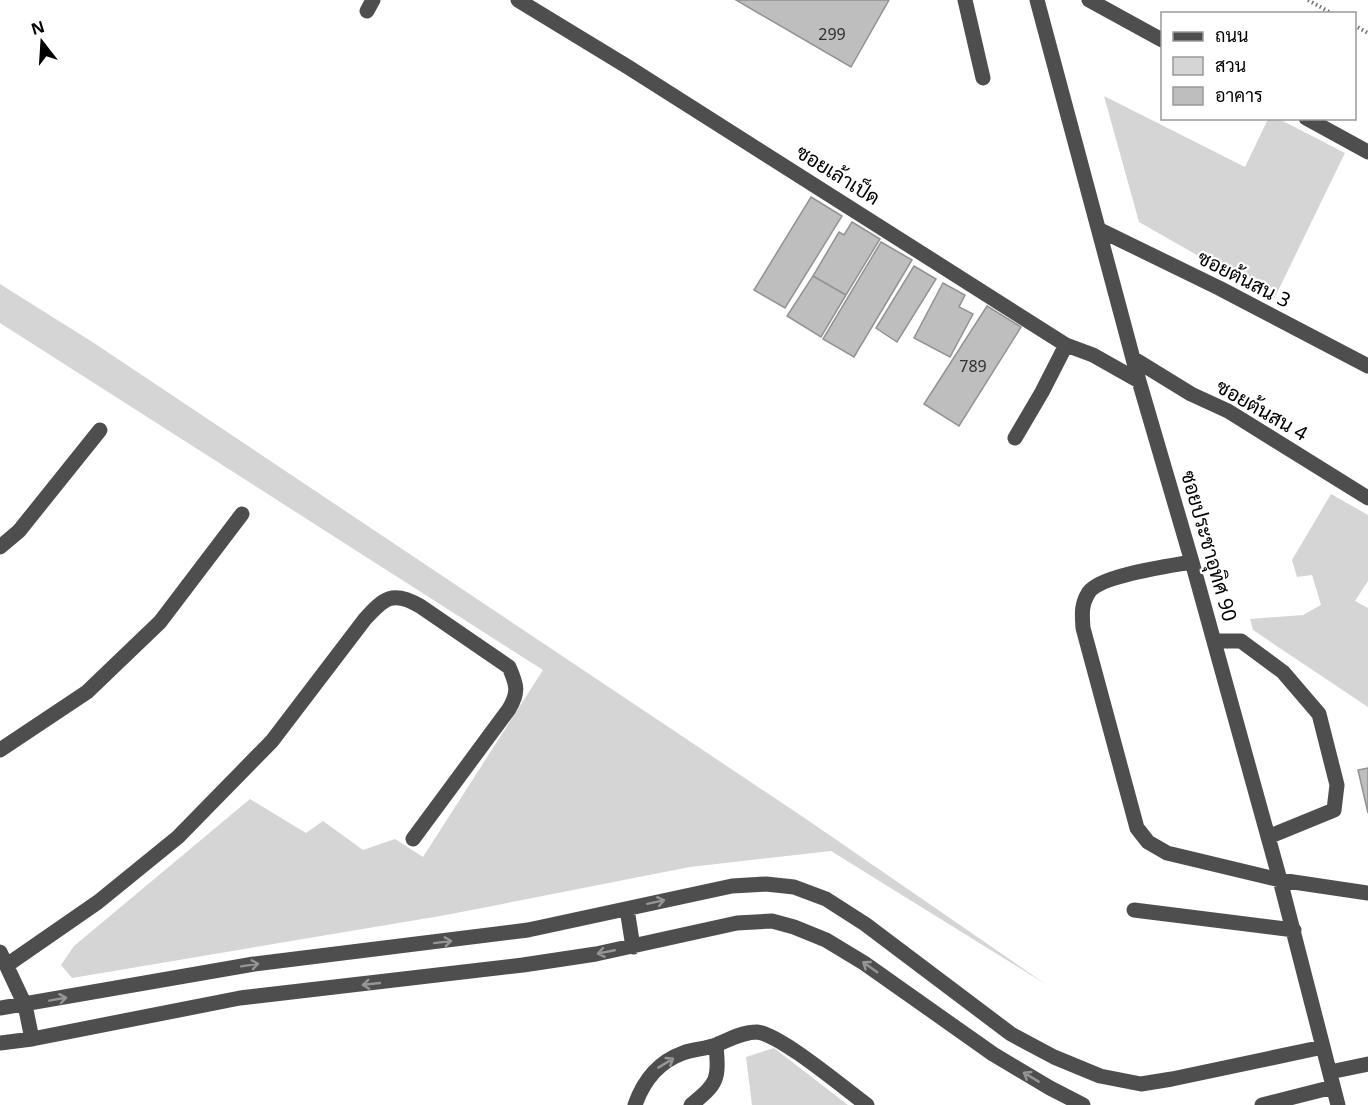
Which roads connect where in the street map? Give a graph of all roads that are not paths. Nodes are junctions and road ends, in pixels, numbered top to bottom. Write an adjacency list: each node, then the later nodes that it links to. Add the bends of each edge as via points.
1 (518, 0): 10 (street, ซอยเล้าเป็ด)
2 (965, 0): 6 (street)
3 (1037, 0): 9 (street, ซอยประชาอุทิศ 90)
4 (1089, 0): 5 (street)
5 (1161, 39)
6 (983, 78)
7 (1310, 120): 8 (street)
8 (1368, 153)
9 (1100, 230): 11 (street, ซอยประชาอุทิศ 90); 12 (street, ซอยต้นสน 3)
10 (1066, 345): 13 (street, ซอยเล้าเป็ด); 15 (street)
11 (1134, 359): 13 (street, ซอยประชาอุทิศ 90); 16 (street, ซอยต้นสน 4, via 1191,394 1228,411)
12 (1368, 366)
13 (1139, 381): 19 (street, ซอยประชาอุทิศ 90)
14 (100, 430): 18 (street, via 19,531)
15 (1015, 438)
16 (1368, 498)
17 (242, 514): 21 (street, via 160,622 87,692)
18 (0, 547)
19 (1192, 562): 20 (street, ซอยประชาอุทิศ 90); 24 (street, via 1116,577 1090,589 1081,607 1083,628 1137,828 1148,842 1167,853)
20 (1214, 641): 22 (street, ซอยประชาอุทิศ 90); 22 (street, via 1241,641 1283,672 1319,714 1337,785 1334,810)
21 (0, 750)
22 (1268, 837): 24 (street, ซอยประชาอุทิศ 90)
23 (413, 839): 30 (street, via 509,709 516,697 516,681 509,667 420,606 405,597 392,597 378,604 272,741 178,837 98,902)
24 (1280, 880): 25 (street); 28 (street, ซอยประชาอุทิศ 90)
25 (1368, 893)
26 (627, 909): 29 (street); 31 (street, one-way to 26, via 254,964 528,930); 36 (street, one-way to 36, via 732,886 794,887 826,899 865,924 1011,1034 1100,1076 1141,1084 1172,1080)
27 (1134, 910): 28 (street)
28 (1294, 930): 36 (street, ซอยประชาอุทิศ 90)
29 (633, 947): 33 (street, one-way to 33, via 523,965 240,998); 42 (street, one-way to 29, via 993,1054 864,963 826,940 794,927 772,921 737,923)
30 (4, 959): 31 (street)
31 (25, 1005): 32 (street); 33 (street)
32 (0, 1008)
33 (32, 1039): 34 (street)
34 (0, 1043)
35 (716, 1045): 39 (street, one-way to 35, via 653,1071 682,1054); 40 (street, via 718,1069 712,1088); 41 (street, via 758,1032 781,1041)
36 (1323, 1047): 38 (street, ซอยประชาอุทิศ 90)
37 (1368, 1064): 38 (street)
38 (1332, 1080): 43 (street); 44 (street, ซอยประชาอุทิศ 90)
39 (635, 1105)
40 (691, 1105)
41 (867, 1105)
42 (1083, 1105)
43 (1262, 1105)
44 (1338, 1105)

